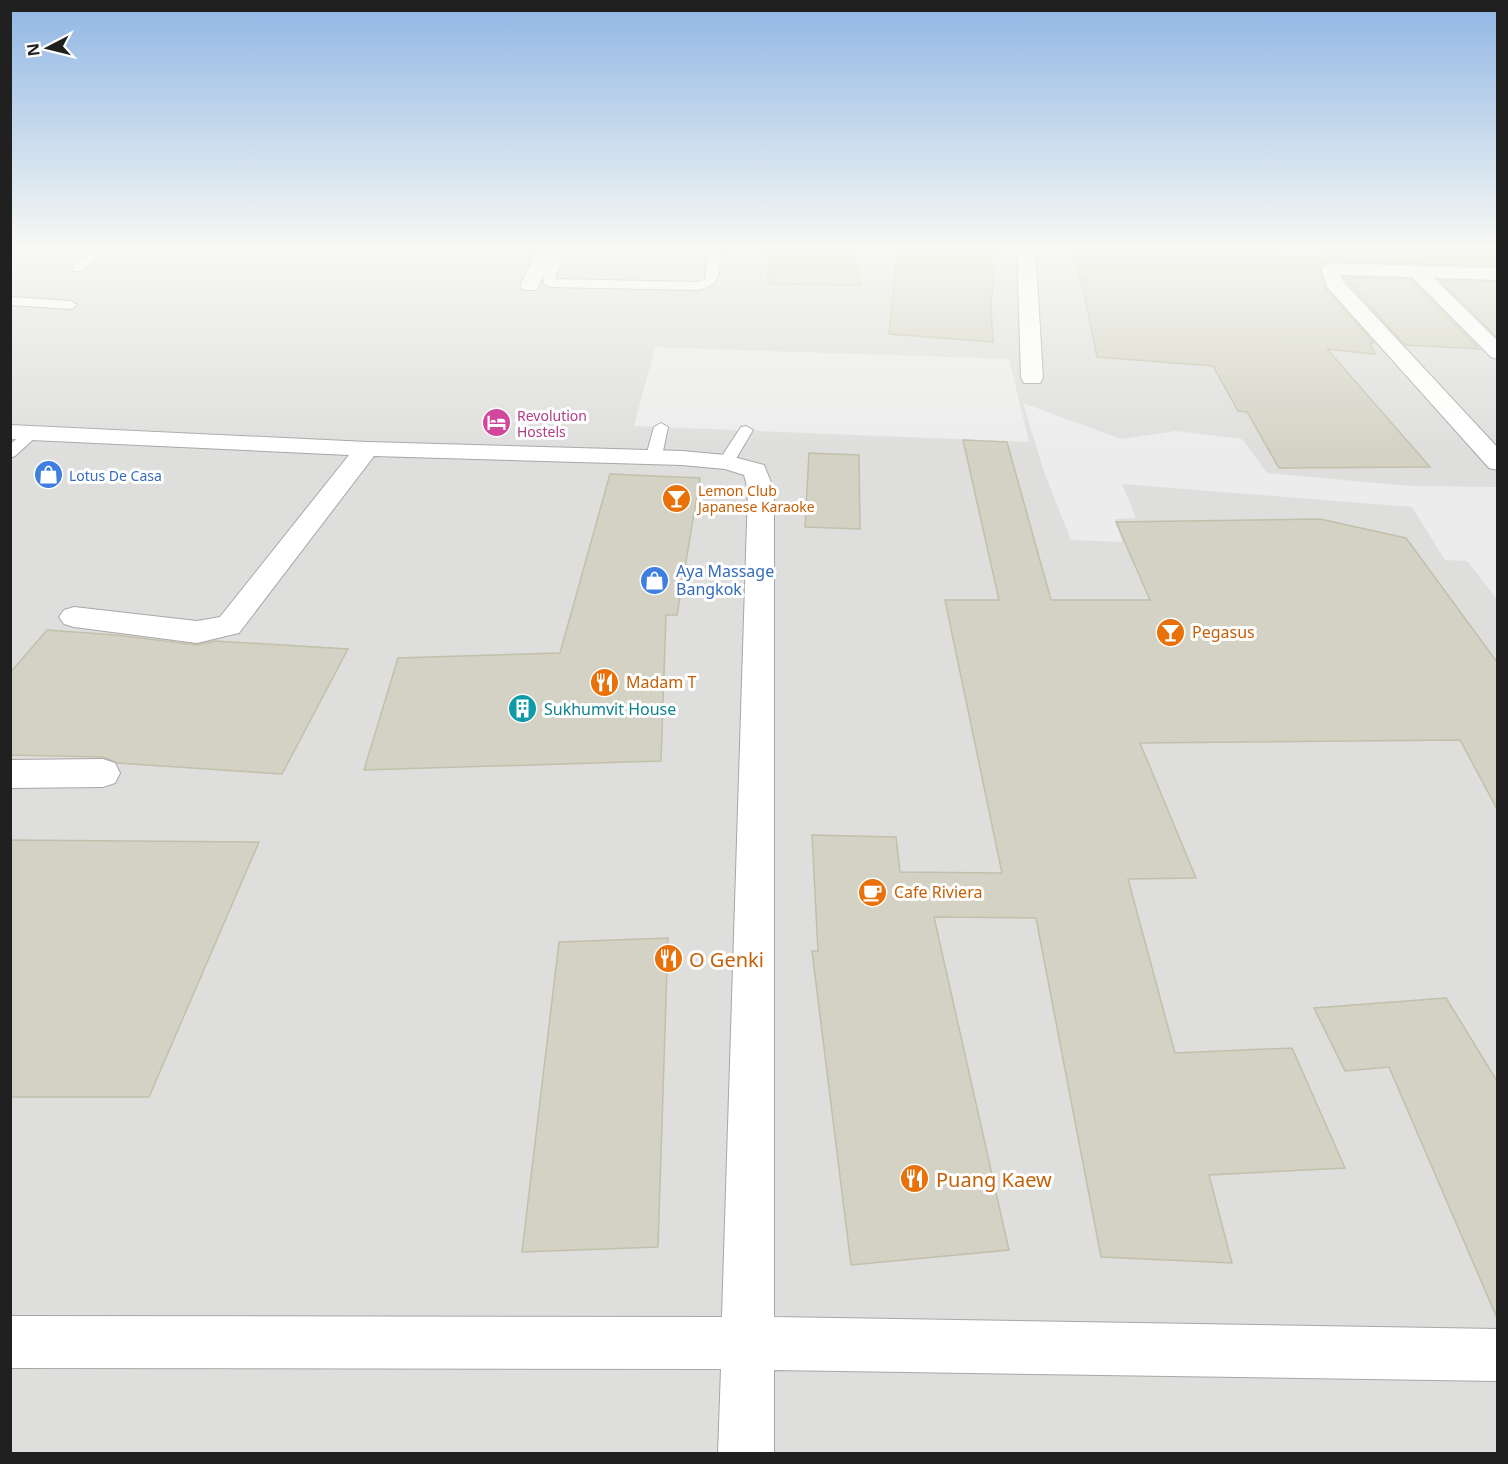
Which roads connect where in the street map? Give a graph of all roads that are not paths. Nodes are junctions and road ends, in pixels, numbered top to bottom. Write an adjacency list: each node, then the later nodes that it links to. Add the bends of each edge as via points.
1 (1029, 314): 5 (street)
2 (1362, 314): 10 (street)
3 (1459, 314): 4 (street)
4 (1497, 353)
5 (1032, 378)
6 (746, 430): 9 (lane)
7 (18, 439): 8 (street)
8 (367, 449): 9 (street, via 658,442); 11 (street, via 229,626 197,632)
9 (726, 462): 15 (street, via 755,470 760,490)
10 (1497, 463)
11 (74, 617)
12 (103, 773): 13 (street)
13 (10, 774)
14 (10, 1342): 15 (street)
15 (746, 1343): 16 (street); 17 (street)
16 (1497, 1355)
17 (746, 1454)

